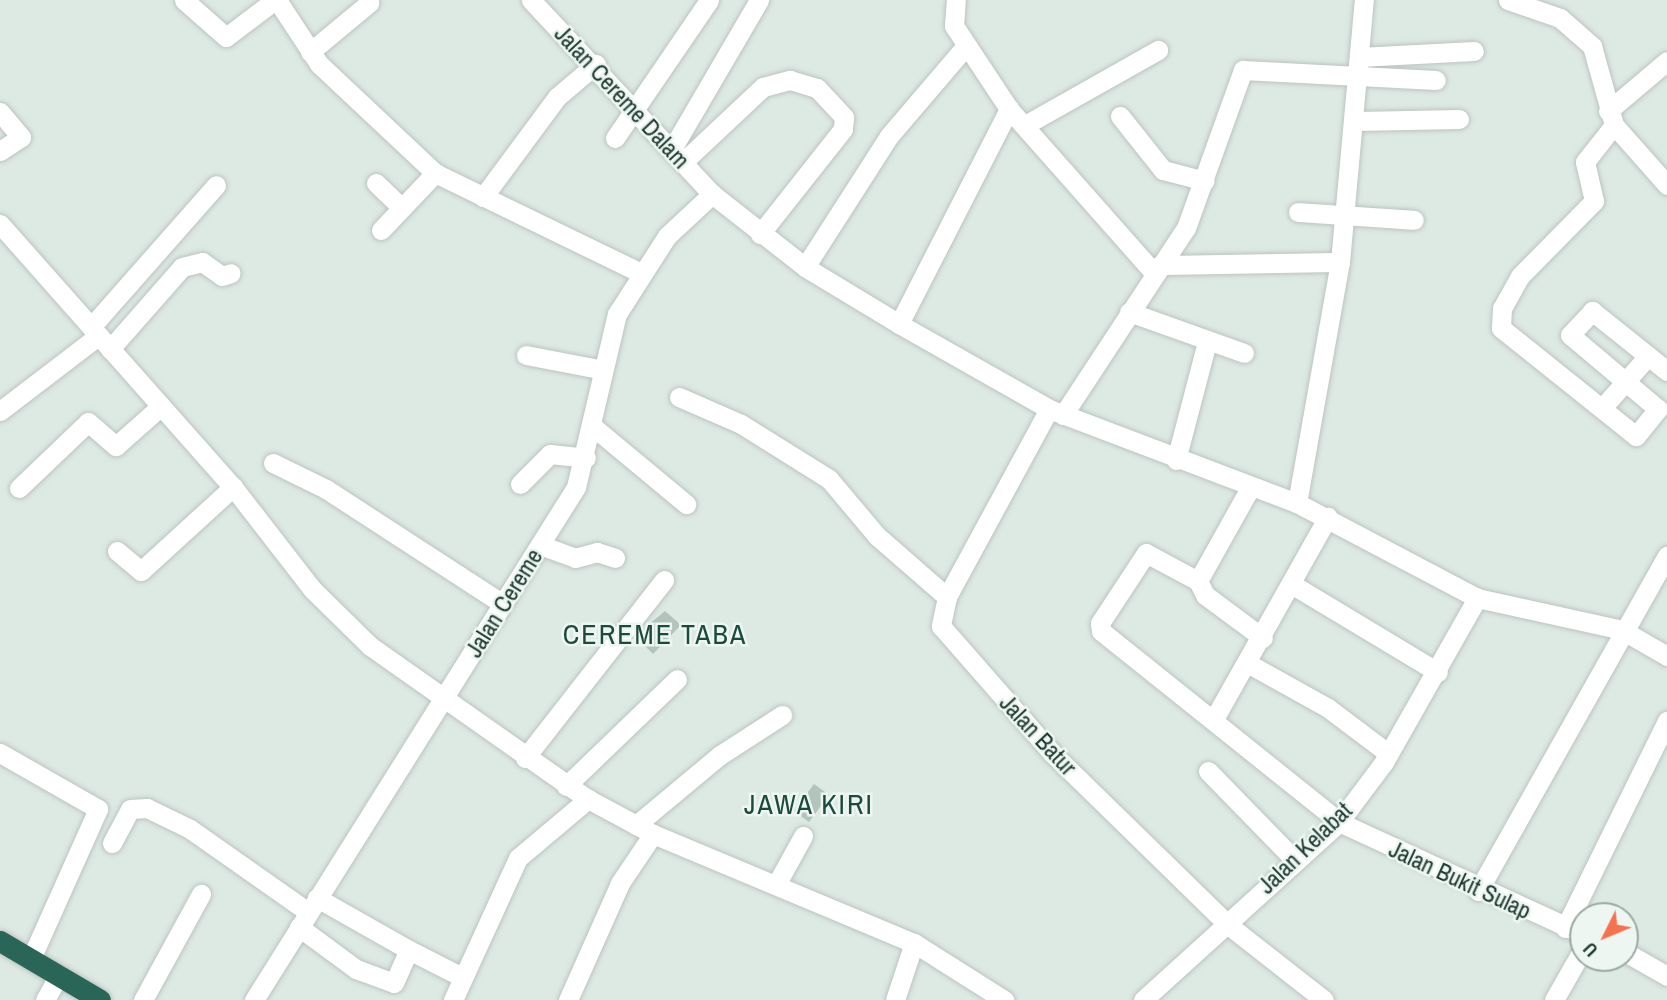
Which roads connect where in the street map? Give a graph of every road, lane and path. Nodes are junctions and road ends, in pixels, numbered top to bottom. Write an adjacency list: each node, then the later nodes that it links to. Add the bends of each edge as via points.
1 (184, 0): 2 (street, via 226,37)
2 (276, 0): 13 (street)
3 (709, 0): 20 (street)
4 (760, 0): 28 (street)
5 (956, 0): 10 (street, via 951,19)
6 (1364, 0): 16 (street)
7 (1508, 0): 23 (street, via 1560,18 1592,46)
8 (539, 3): 15 (street, Jalan Cereme Dalam)
9 (369, 4): 13 (street)
10 (966, 46): 18 (street); 44 (street, via 889,136)
11 (1158, 50): 25 (street)
12 (1474, 51): 16 (street)
13 (310, 52): 29 (street)
14 (1667, 61): 23 (street)
15 (596, 64): 20 (street, Jalan Cereme Dalam); 35 (street, via 557,97)
16 (1358, 67): 17 (street); 24 (street); 30 (street, Jalan Batur, via 1248,66 1238,76)
17 (1436, 80)
18 (1009, 109): 25 (street); 49 (street)
19 (0, 112): 27 (street, via 21,137)
20 (639, 112): 26 (street); 28 (street, Jalan Cereme Dalam)
21 (1121, 116): 30 (street, via 1163,170)
22 (1459, 118): 24 (street)
23 (1611, 118): 33 (street); 60 (street, via 1585,162 1594,201 1525,270 1502,308 1501,328)
24 (1355, 121): 38 (street)
25 (1025, 125): 45 (street)
26 (615, 138)
27 (0, 151)
28 (677, 155): 34 (street, Jalan Cereme Dalam); 42 (street, via 763,87 790,80 817,88 844,117 843,130)
29 (435, 173): 35 (street); 36 (street)
30 (1205, 181): 45 (street, Jalan Batur)
31 (376, 183): 36 (street)
32 (216, 185): 50 (street)
33 (1667, 185)
34 (712, 194): 42 (street, Jalan Cereme Dalam); 46 (street, Jalan Cereme)
35 (483, 197): 46 (street)
36 (402, 208): 41 (street)
37 (1298, 212): 38 (street)
38 (1345, 212): 39 (street); 43 (street)
39 (1414, 220)
40 (0, 225): 50 (street)
41 (381, 230)
42 (760, 234): 44 (street, Jalan Cereme Dalam)
43 (1340, 262): 45 (street); 71 (street)
44 (805, 267): 49 (street, Jalan Cereme Dalam)
45 (1158, 269): 48 (street, Jalan Batur)
46 (639, 272): 55 (street, Jalan Cereme)
47 (232, 273): 50 (street, via 222,276 202,262 183,267)
48 (1129, 312): 51 (street); 62 (street, Jalan Batur)
49 (899, 324): 62 (street, Jalan Cereme Dalam)
50 (100, 337): 59 (street); 61 (street)
51 (1207, 342): 52 (street); 65 (street)
52 (1244, 353)
53 (526, 355): 55 (street)
54 (1648, 356): 56 (street); 57 (street); 57 (street, via 1589,312 1570,337)
55 (599, 369): 63 (street, Jalan Cereme)
56 (1667, 371)
57 (1626, 383): 60 (street); 60 (street, via 1658,410 1637,435)
58 (679, 397): 81 (street, via 741,424 829,480 877,536)
59 (161, 406): 68 (street); 69 (street, via 116,446 88,422)
60 (1603, 407)
61 (0, 411)
62 (1056, 412): 65 (street, Jalan Cereme Dalam); 81 (street, Jalan Batur)
63 (591, 425): 64 (street, Jalan Cereme); 72 (street)
64 (586, 458): 67 (street, via 551,454); 74 (street, Jalan Cereme)
65 (1176, 460): 70 (street, Jalan Cereme Dalam)
66 (272, 464): 83 (street, via 327,489)
67 (520, 484)
68 (233, 487): 75 (street, via 141,571); 90 (street, via 313,590 370,646)
69 (19, 488)
70 (1250, 488): 71 (street, Jalan Cereme Dalam); 79 (street)
71 (1297, 503): 73 (street, Jalan Cereme Dalam)
72 (686, 504)
73 (1328, 517): 80 (street); 82 (street, Jalan Cereme Dalam)
74 (540, 545): 77 (street, via 575,558 597,552); 83 (street, Jalan Cereme)
75 (117, 551)
76 (1667, 556): 84 (street)
77 (615, 558)
78 (664, 580): 96 (street)
79 (1198, 581): 85 (street, via 1205,595); 92 (street, Jalan Bukit Sulap, via 1146,553 1099,627)
80 (1293, 585): 85 (street); 88 (street)
81 (947, 597): 110 (street, Jalan Batur, via 939,615 949,637 1052,753)
82 (1477, 598): 84 (street, Jalan Cereme Dalam); 88 (street, Jalan Kelabat)
83 (503, 604): 90 (street, Jalan Cereme)
84 (1622, 629): 86 (street, Jalan Cereme Dalam); 106 (street)
85 (1263, 638): 87 (street)
86 (1667, 656)
87 (1249, 664): 92 (street); 95 (street, via 1328,708)
88 (1438, 672): 95 (street, Jalan Kelabat)
89 (677, 679): 98 (street)
90 (443, 701): 96 (street); 109 (street, Jalan Cereme)
91 (782, 715): 101 (street, via 720,755)
92 (1214, 719): 100 (street, Jalan Bukit Sulap)
93 (1667, 720): 108 (street)
94 (0, 753): 115 (street, via 98,809)
95 (1389, 754): 100 (street, Jalan Kelabat)
96 (525, 758): 98 (street)
97 (1208, 771): 104 (street)
98 (566, 786): 99 (street)
99 (588, 799): 101 (street); 120 (street, via 518,858)
100 (1339, 822): 104 (street, Jalan Kelabat); 106 (street, Jalan Bukit Sulap)
101 (644, 830): 105 (street); 127 (street)
102 (803, 836): 105 (street)
103 (112, 843): 109 (street, via 130,808 147,808 190,829)
104 (1294, 859): 110 (street, Jalan Kelabat)
105 (776, 885): 113 (street)
106 (1478, 891): 111 (street, Jalan Bukit Sulap)
107 (201, 894): 124 (street)
108 (1587, 902)
109 (308, 912): 114 (street); 114 (street, via 356,970 391,986); 125 (street, Jalan Cereme)
110 (1227, 924): 129 (street, Jalan Kelabat); 130 (street, Jalan Batur)
111 (1569, 929)
112 (0, 941): 115 (highway)
113 (914, 943): 121 (street); 128 (street)
114 (409, 950): 120 (street)
115 (30, 959): 118 (highway)
116 (1639, 960): 119 (street)
117 (1570, 972): 131 (street)
118 (58, 975): 122 (street); 123 (highway)
119 (1667, 976)
120 (462, 977): 126 (street)
121 (998, 998)
122 (45, 1000)
123 (100, 1000)
124 (143, 1000)
125 (254, 1000)
126 (453, 1000)
127 (568, 1000)
128 (895, 1000)
129 (1143, 1000)
130 (1324, 1000)
131 (1554, 1000)

